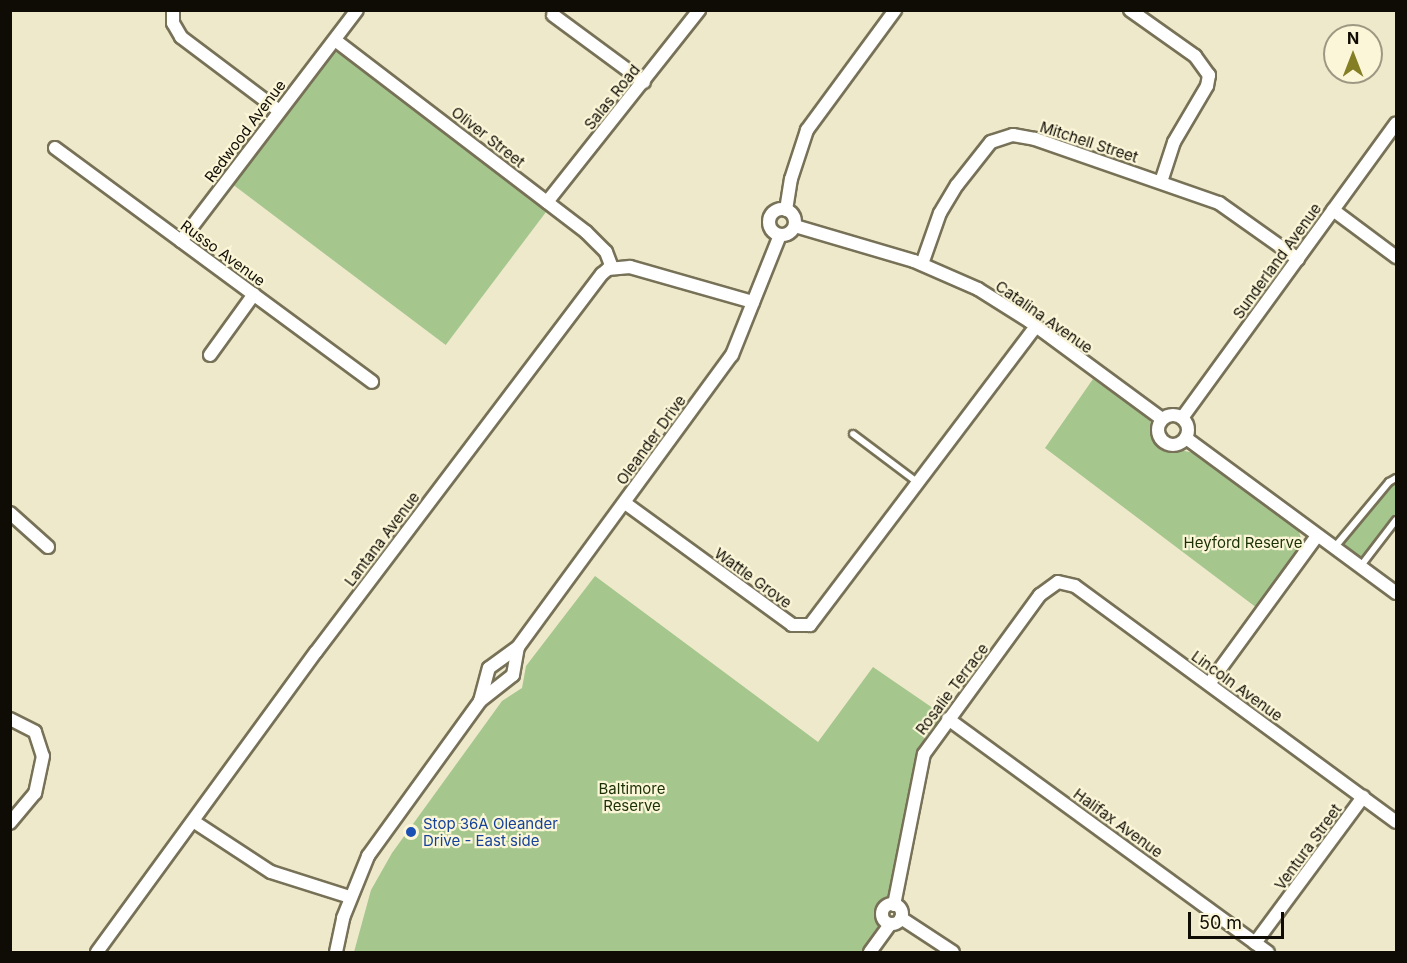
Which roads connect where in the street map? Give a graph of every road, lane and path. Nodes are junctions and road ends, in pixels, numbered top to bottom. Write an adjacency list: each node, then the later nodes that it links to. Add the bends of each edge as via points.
1 (173, 10): 9 (street, via 173,23 181,37)
2 (357, 10): 7 (street, Redwood Avenue)
3 (699, 10): 8 (street, Salas Road)
4 (895, 10): 14 (street, via 807,130 790,179)
5 (1130, 10): 12 (street, via 1195,56 1209,75 1207,86 1174,142)
6 (553, 15): 8 (street)
7 (335, 40): 9 (street, Redwood Avenue); 13 (street, Oliver Street)
8 (644, 82): 13 (street, Salas Road)
9 (278, 110): 18 (street, Redwood Avenue)
10 (1396, 123): 15 (street, Sunderland Avenue)
11 (55, 148): 18 (street, Russo Avenue)
12 (1161, 182): 20 (street, Mitchell Street, via 1219,203); 21 (street, Mitchell Street, via 1035,139 999,138 985,148 952,192)
13 (547, 202): 22 (street, Oliver Street, via 598,242)
14 (786, 210): 16 (street, via 793,215); 17 (street, via 774,211 769,220 771,230)
15 (1333, 210): 19 (street); 20 (street, Sunderland Avenue)
16 (795, 226): 17 (street, via 789,234); 21 (street, Catalina Avenue)
17 (780, 235): 24 (street, Oleander Drive)
18 (181, 241): 23 (street, Russo Avenue)
19 (1396, 257)
20 (1298, 259): 28 (street, Sunderland Avenue)
21 (922, 264): 25 (street, Catalina Avenue, via 978,289)
22 (612, 268): 24 (street, via 643,270); 49 (street, Lantana Avenue, via 602,274 575,308)
23 (254, 294): 26 (street); 27 (street, Russo Avenue)
24 (753, 302): 34 (street, Oleander Drive, via 732,355)
25 (1036, 326): 29 (street, Catalina Avenue); 33 (street, Wattle Grove)
26 (210, 355)
27 (372, 382)
28 (1182, 418): 29 (street, via 1173,415); 31 (street, via 1187,425)
29 (1162, 420): 31 (street, via 1158,430 1162,441 1173,445)
30 (853, 434): 33 (lane)
31 (1186, 438): 37 (street)
32 (1396, 478): 39 (lane)
33 (917, 483): 34 (street, Wattle Grove, via 816,620 803,627 784,620)
34 (625, 503): 43 (street, Oleander Drive)
35 (10, 513): 38 (street)
36 (1396, 520): 40 (lane)
37 (1317, 536): 39 (street); 44 (street)
38 (48, 547)
39 (1334, 548): 40 (street)
40 (1360, 567): 42 (street)
41 (1058, 582): 44 (street, Lincoln Avenue, via 1076,586); 47 (street, Rosalie Terrace, via 1040,595)
42 (1396, 593)
43 (518, 647): 45 (street, Oleander Drive, via 489,668); 45 (street, Oleander Drive, via 513,675)
44 (1209, 684): 48 (street, Lincoln Avenue)
45 (480, 701): 52 (street, Oleander Drive, via 385,828)
46 (10, 719): 51 (street, via 35,732 43,756 35,794)
47 (948, 719): 53 (street, Rosalie Terrace, via 924,754); 56 (street, Halifax Avenue)
48 (1363, 797): 50 (street, Lincoln Avenue); 56 (street, Ventura Street)
49 (193, 821): 52 (street, via 271,872); 57 (street, Lantana Avenue)
50 (1396, 822)
51 (10, 823)
52 (350, 897): 58 (street, Oleander Drive)
53 (894, 905): 54 (street, via 900,909); 55 (street, via 882,912 883,920)
54 (901, 918): 55 (street); 60 (street)
55 (890, 924): 59 (street)
56 (1255, 943): 61 (street, Halifax Avenue)
57 (97, 952)
58 (336, 952)
59 (870, 952)
60 (953, 952)
61 (1268, 952)

